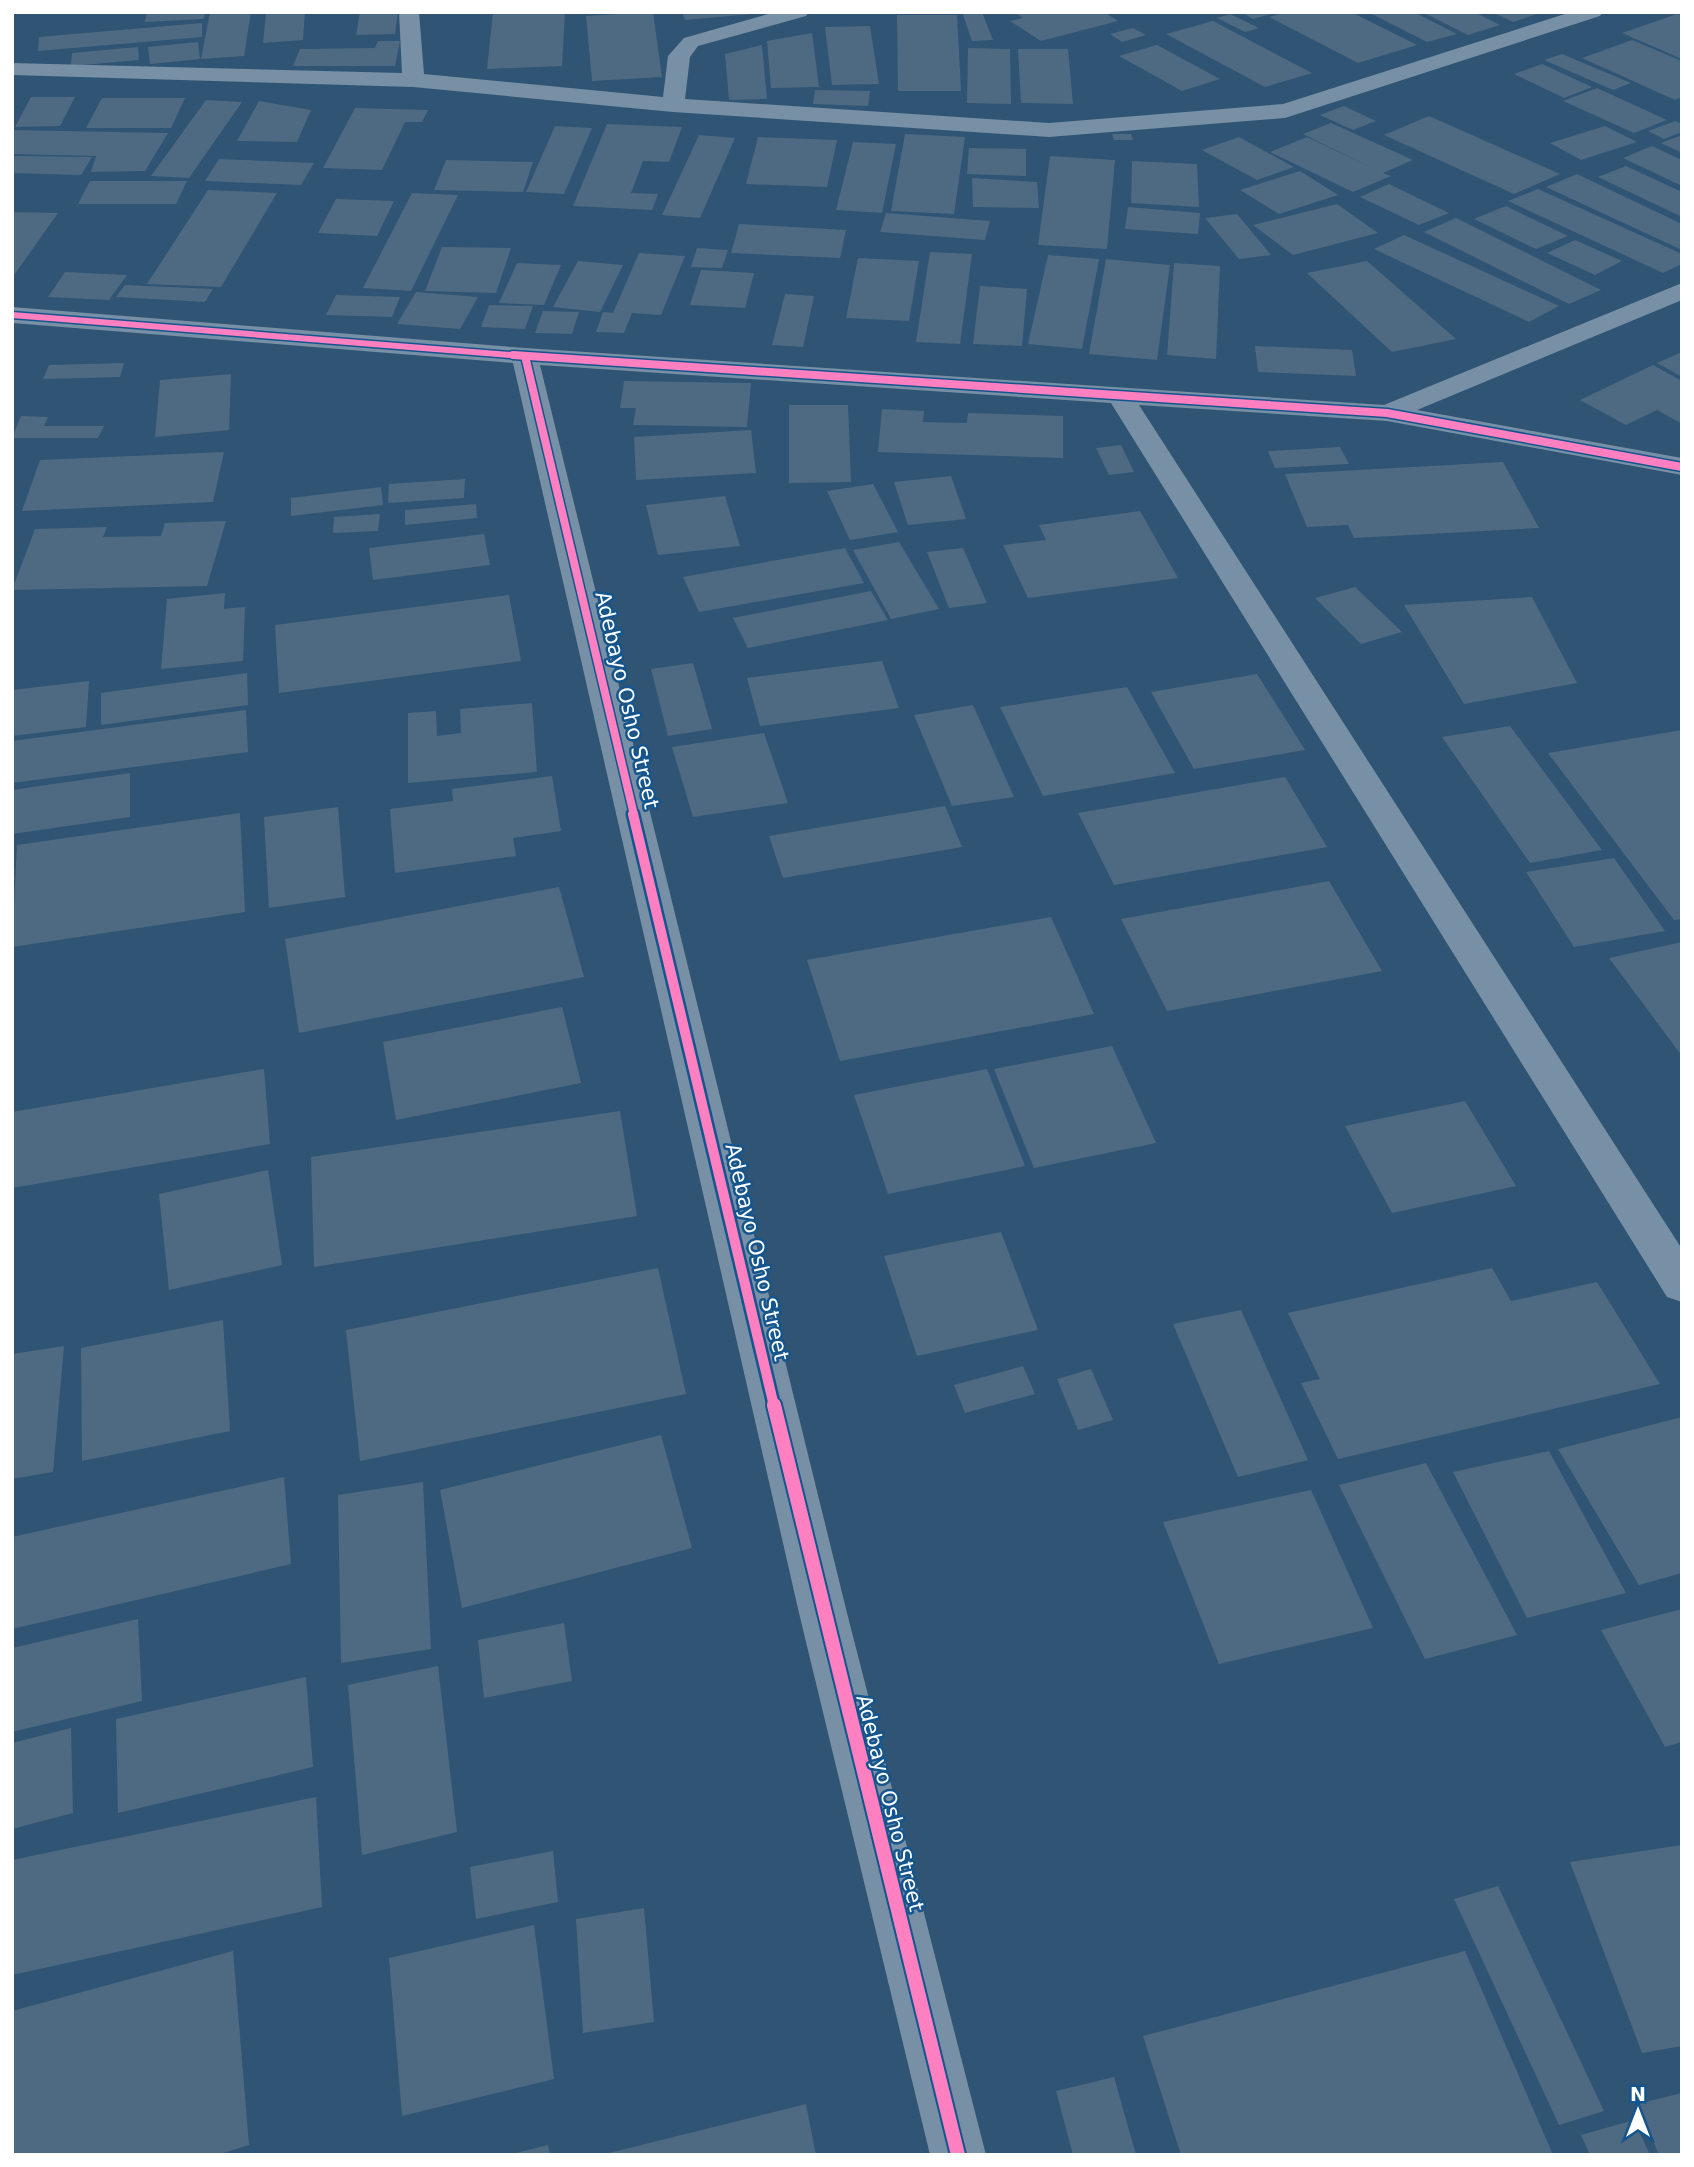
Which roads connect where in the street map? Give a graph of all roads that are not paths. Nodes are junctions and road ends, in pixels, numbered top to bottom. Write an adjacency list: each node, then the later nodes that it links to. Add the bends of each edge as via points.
1 (409, 12): 5 (street)
2 (799, 12): 6 (street, via 691,43 680,56)
3 (1593, 12): 6 (street, via 1285,111 1049,130)
4 (12, 69): 5 (street)
5 (413, 80): 6 (street)
6 (673, 104)
7 (1682, 291): 11 (street)
8 (12, 315): 9 (street)
9 (526, 356): 10 (street); 14 (street, Adebayo Osho Street, via 823,1613)
10 (1119, 394): 11 (street); 13 (street)
11 (1387, 413): 12 (street)
12 (1682, 467)
13 (1682, 1285)
14 (958, 2155)

